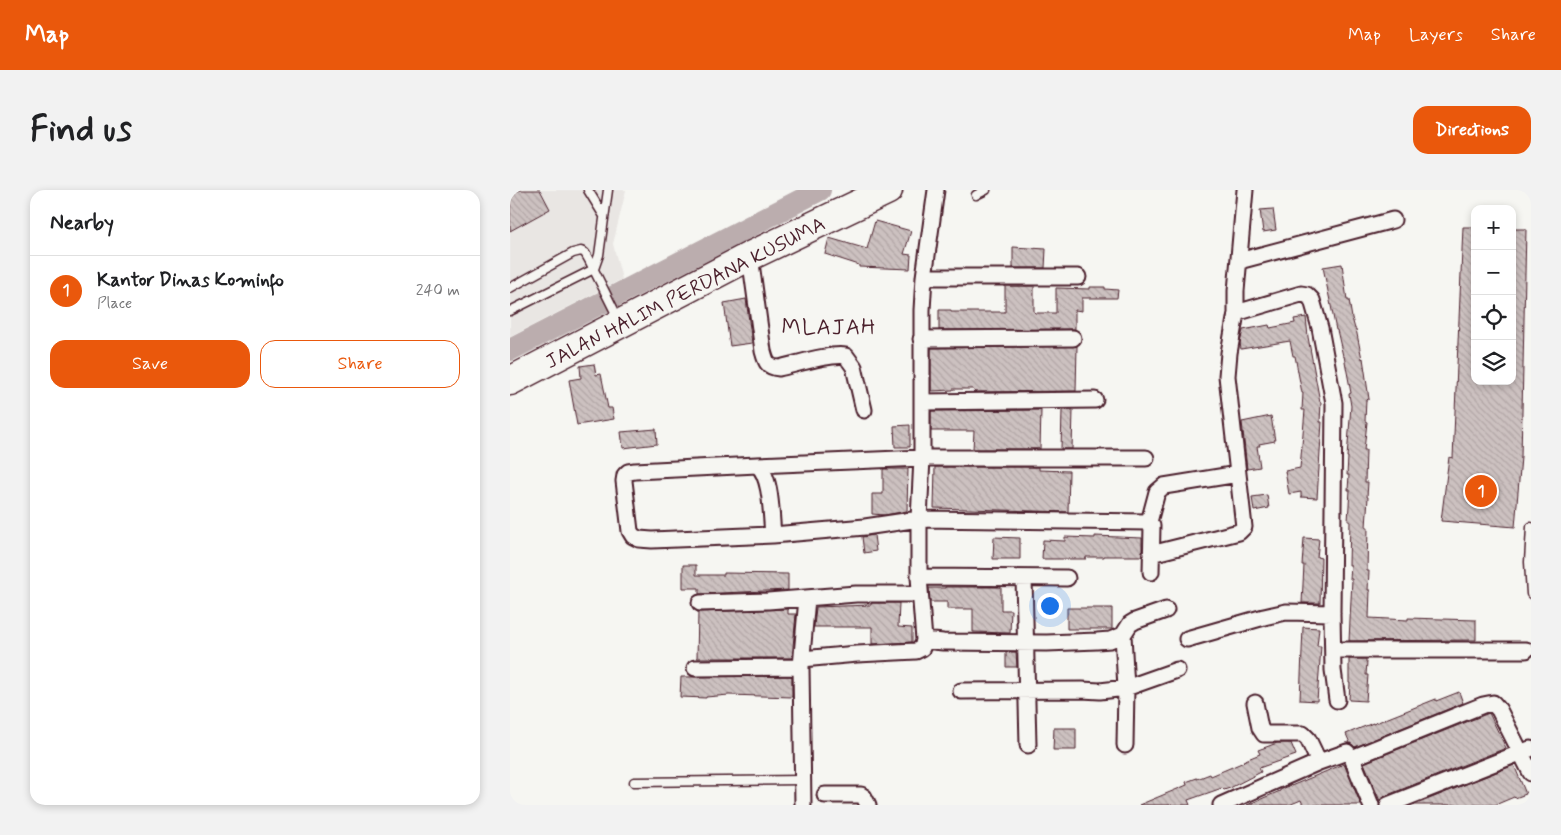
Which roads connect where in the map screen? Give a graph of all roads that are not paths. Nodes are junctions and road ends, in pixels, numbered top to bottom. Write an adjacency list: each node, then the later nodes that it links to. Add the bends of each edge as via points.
1 (588, 190): 8 (lane)
2 (608, 190): 8 (lane)
3 (888, 190): 10 (highway, JALAN HALIM PERDANA KUSUMA)
4 (936, 190): 13 (street)
5 (986, 190): 7 (lane)
6 (1245, 190): 11 (street)
7 (976, 195)
8 (604, 216): 12 (lane, via 600,255)
9 (1393, 220): 11 (street)
10 (750, 256): 18 (highway, JALAN HALIM PERDANA KUSUMA); 24 (street, via 763,351 768,364 772,368 780,368 846,356 854,367)
11 (1239, 261): 17 (street)
12 (594, 270): 15 (lane, via 581,251); 16 (lane); 18 (lane)
13 (924, 277): 14 (street); 20 (street)
14 (1078, 277)
15 (510, 288)
16 (510, 311)
17 (1236, 313): 28 (street, via 1228,376); 43 (street, via 1301,294 1312,300 1334,403)
18 (617, 317): 21 (highway, JALAN HALIM PERDANA KUSUMA)
19 (1073, 338): 20 (street)
20 (921, 339): 23 (street)
21 (510, 381)
22 (1095, 400): 23 (street)
23 (922, 402): 25 (street)
24 (864, 410)
25 (922, 458): 26 (street); 27 (street); 29 (street)
26 (1146, 458)
27 (757, 465): 32 (street, via 762,468 768,484); 32 (street, via 628,472 624,481 630,531 639,539 652,540)
28 (1238, 474): 30 (street, via 1164,486 1157,492); 33 (street, via 1244,524 1241,531)
29 (919, 519): 30 (street); 32 (street); 35 (street)
30 (1149, 522): 33 (street, via 1152,526)
31 (1531, 527): 39 (lane)
32 (772, 535)
33 (1151, 554): 34 (street)
34 (1151, 572)
35 (919, 577): 36 (street); 38 (street)
36 (1024, 578): 37 (street); 47 (street)
37 (1068, 578)
38 (920, 594): 40 (street); 45 (street)
39 (1531, 594)
40 (807, 598): 41 (street); 50 (street)
41 (700, 603)
42 (1166, 610): 44 (street, via 1135,621)
43 (1332, 613): 46 (street, via 1281,613); 48 (street)
44 (1123, 635): 47 (street, via 1097,641); 53 (street)
45 (924, 640): 47 (street); 50 (street, via 922,648 916,651 857,654)
46 (1187, 640)
47 (1025, 642): 54 (street)
48 (1333, 650): 49 (street); 56 (street)
49 (1526, 650)
50 (802, 663): 51 (street); 64 (street)
51 (695, 668)
52 (1177, 670): 53 (street)
53 (1126, 688): 54 (street); 59 (street)
54 (1026, 690): 55 (street); 58 (street)
55 (961, 691)
56 (1337, 700)
57 (1255, 704): 62 (street, via 1264,734 1303,734)
58 (1028, 745)
59 (1125, 746)
60 (1526, 750): 61 (street, via 1493,703); 63 (street); 71 (street)
61 (1352, 758): 62 (street, via 1347,752); 70 (street)
62 (1319, 762): 69 (street)
63 (1531, 773)
64 (803, 780): 65 (lane); 67 (street)
65 (634, 782)
66 (825, 795): 68 (street, via 861,795)
67 (803, 805)
68 (868, 805)
69 (1221, 805)
70 (1371, 805)
71 (1388, 805)

